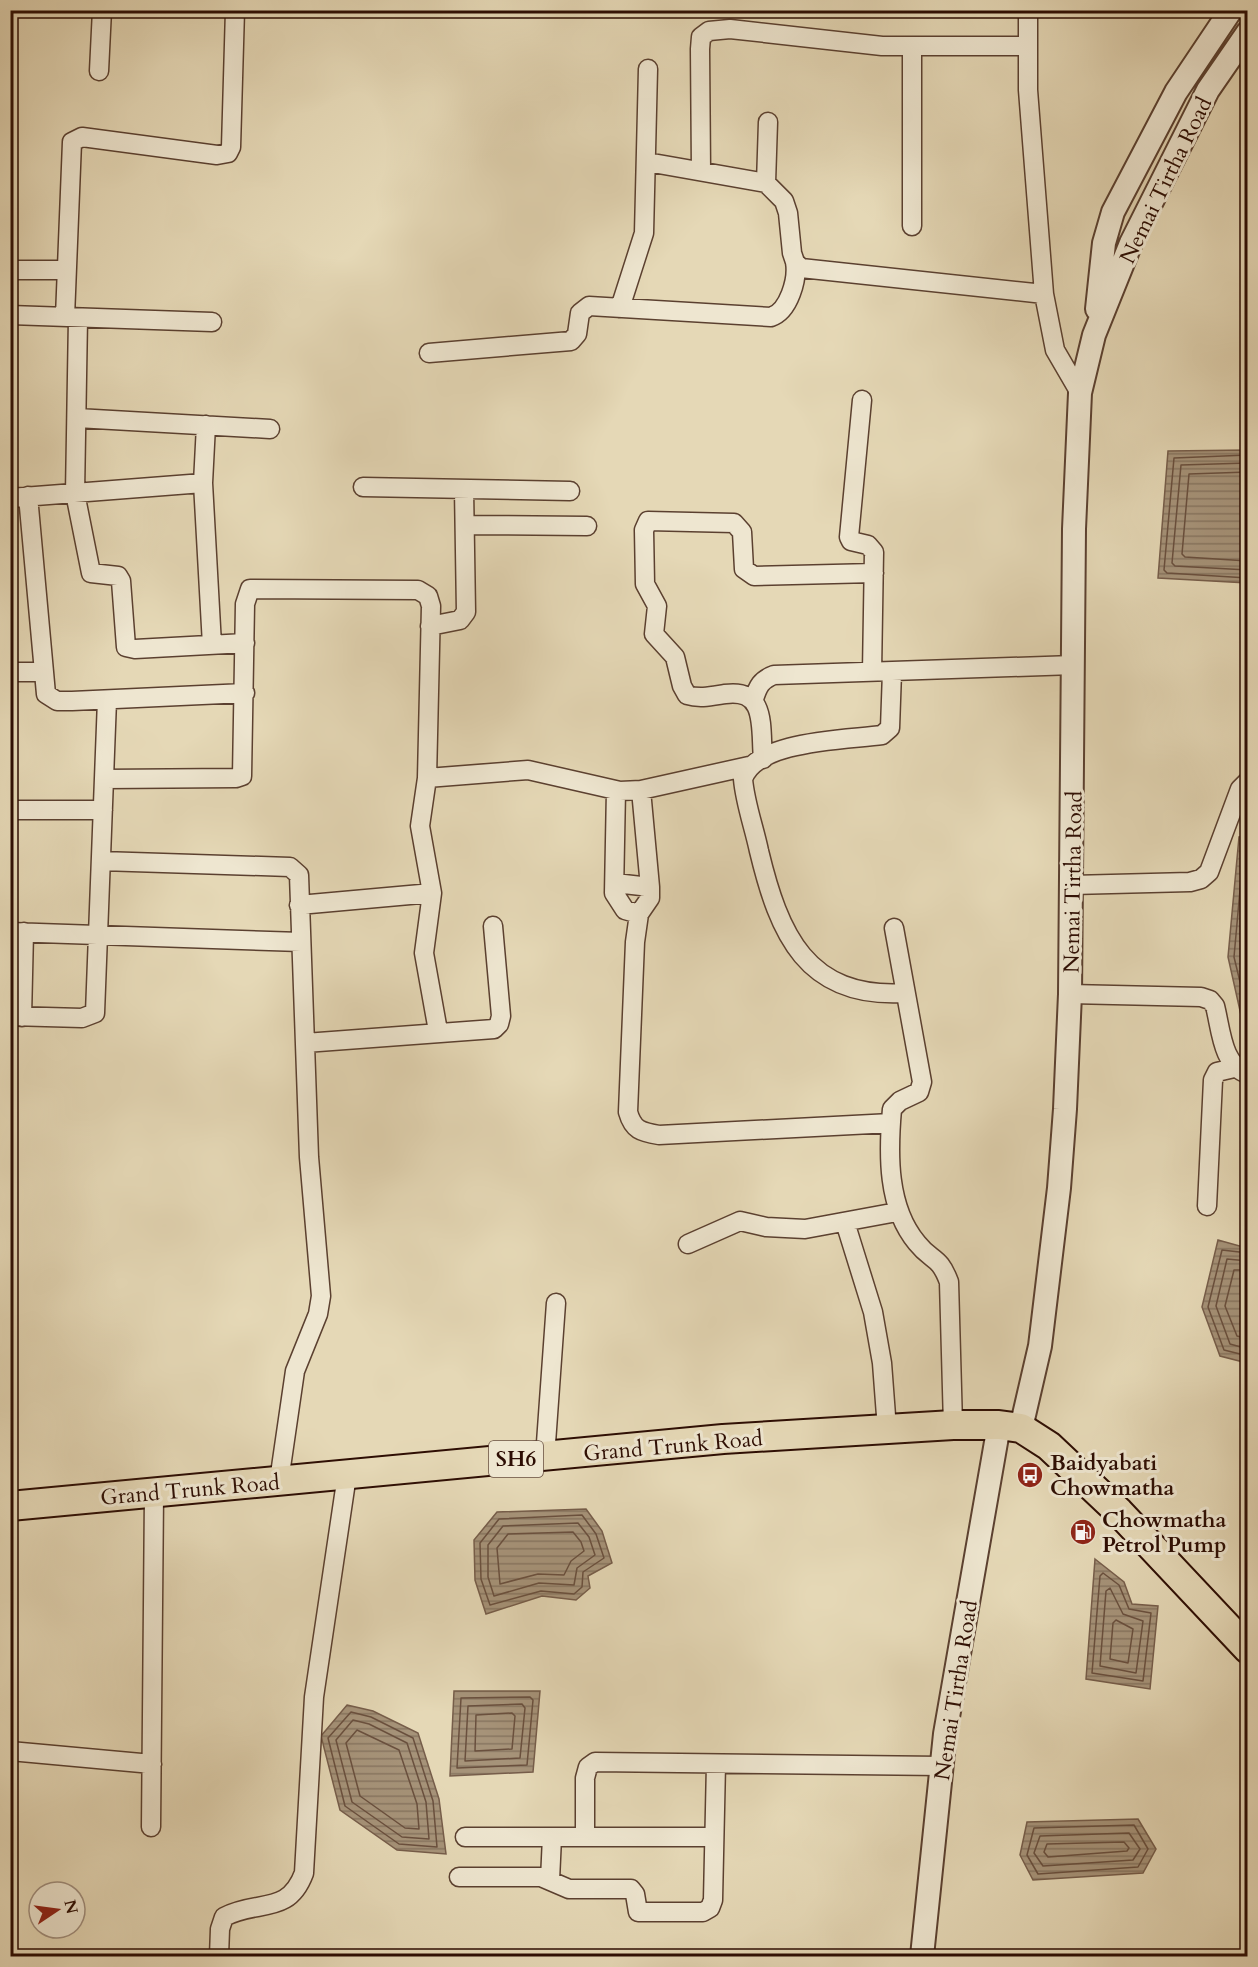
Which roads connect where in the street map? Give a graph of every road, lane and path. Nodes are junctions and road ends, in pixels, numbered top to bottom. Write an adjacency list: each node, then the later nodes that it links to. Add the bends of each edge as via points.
1 (102, 10): 9 (street)
2 (235, 10): 17 (street, via 228,153 217,155 76,138 70,149)
3 (1028, 10): 7 (street)
4 (1231, 10): 23 (street, Nemai Tirtha Road, via 1176,92 1113,212 1104,243)
5 (1248, 32): 23 (street, Nemai Tirtha Road, via 1208,90 1136,232)
6 (912, 46): 7 (street); 12 (street, via 730,29 709,31 701,38 700,49); 14 (street)
7 (1028, 46): 18 (street)
8 (648, 69): 11 (street)
9 (99, 71)
10 (768, 122): 13 (street)
11 (647, 162): 12 (street); 19 (street, via 644,233)
12 (701, 171): 13 (street)
13 (766, 183): 15 (street, via 784,201)
14 (912, 226)
15 (795, 262): 18 (street, via 801,268); 19 (street, via 796,271 784,308 771,317)
16 (10, 270): 17 (street)
17 (66, 270): 21 (street)
18 (1044, 294): 25 (street, via 1055,350)
19 (620, 308): 24 (street, via 584,308 577,334 571,341)
20 (10, 315): 21 (street)
21 (72, 317): 22 (street); 27 (street)
22 (212, 322)
23 (1094, 335): 25 (street, Nemai Tirtha Road)
24 (429, 353)
25 (1080, 393): 42 (street, Nemai Tirtha Road)
26 (862, 400): 38 (street, via 849,537 872,548)
27 (77, 418): 28 (street); 34 (street)
28 (206, 425): 29 (street); 30 (street)
29 (270, 429)
30 (202, 483): 34 (street); 41 (street)
31 (363, 488): 32 (street)
32 (464, 489): 33 (street); 36 (street)
33 (570, 491)
34 (75, 493): 35 (street); 41 (street, via 91,573 118,576 122,581 126,647)
35 (19, 497): 44 (street)
36 (465, 525): 37 (street); 39 (street, via 464,617)
37 (587, 526)
38 (874, 573): 45 (street); 48 (street, via 754,576 744,569 742,532 734,523 648,521 644,530 645,584 657,606 654,634 675,657 687,695 698,698 745,693)
39 (430, 626): 40 (street, via 428,596 418,590 256,587 246,595); 51 (street)
40 (245, 643): 41 (street); 47 (street)
41 (212, 645)
42 (1074, 665): 46 (street); 60 (street, Nemai Tirtha Road)
43 (10, 672): 44 (street)
44 (42, 672): 49 (street, via 46,694 57,701)
45 (872, 672): 46 (street); 48 (street, via 774,675 765,678)
46 (892, 672): 50 (street, via 887,732 788,747)
47 (245, 693): 49 (street); 52 (street, via 242,776)
48 (754, 699): 50 (street, via 758,709)
49 (107, 700): 52 (street)
50 (756, 763): 55 (street); 70 (street, via 743,779 744,787 770,896 799,954 838,982 861,992)
51 (427, 778): 54 (street, via 528,771); 62 (street, via 420,837)
52 (104, 779): 57 (street)
53 (1248, 781): 60 (street, via 1240,789 1209,872 1201,879)
54 (616, 790): 55 (street); 59 (street)
55 (641, 790): 61 (street)
56 (10, 810): 57 (street)
57 (103, 810): 58 (street)
58 (101, 861): 63 (street, via 290,867 299,875); 68 (street)
59 (615, 882): 61 (street); 64 (street, via 618,902 625,910)
60 (1072, 885): 71 (street, Nemai Tirtha Road)
61 (650, 887): 64 (street, via 650,898)
62 (432, 893): 63 (street); 73 (street, via 423,953)
63 (299, 905): 69 (street)
64 (639, 914): 76 (street, via 628,1112 631,1125 641,1132 659,1135)
65 (493, 926): 73 (street, via 499,1024 486,1030)
66 (894, 928): 70 (street)
67 (17, 932): 68 (street); 72 (street)
68 (99, 933): 69 (street); 72 (street, via 94,1013 82,1018)
69 (301, 942): 74 (street)
70 (905, 993): 76 (street, via 922,1082 919,1092 892,1108)
71 (1070, 994): 75 (street, via 1210,1000 1228,1056); 83 (street, Nemai Tirtha Road, via 1059,1188 1040,1346)
72 (16, 1016)
73 (438, 1031): 74 (street)
74 (305, 1043): 87 (street, via 309,1166 321,1296 318,1314 295,1371)
75 (1241, 1071): 77 (street, via 1217,1072 1213,1080)
76 (891, 1123): 78 (street)
77 (1207, 1206)
78 (897, 1212): 79 (street); 82 (street, via 918,1244 944,1268 949,1282)
79 (845, 1222): 80 (street, via 789,1230 740,1221); 84 (street, via 873,1312)
80 (688, 1244)
81 (556, 1303): 85 (street)
82 (953, 1425): 83 (main road, Grand Trunk Road / SH6); 84 (main road, Grand Trunk Road / SH6)
83 (1010, 1427): 90 (main road, via 1049,1446 1119,1512); 94 (street, Nemai Tirtha Road)
84 (887, 1429): 85 (main road, Grand Trunk Road / SH6, via 723,1439)
85 (545, 1457): 86 (main road, Grand Trunk Road / SH6)
86 (347, 1475): 87 (main road, Grand Trunk Road / SH6); 102 (street, via 314,1696 304,1873 298,1889 286,1900 224,1917)
87 (279, 1481): 88 (main road, Grand Trunk Road / SH6)
88 (154, 1494): 89 (main road, Grand Trunk Road / SH6); 92 (street)
89 (10, 1506)
90 (1248, 1649)
91 (10, 1751): 92 (street)
92 (152, 1764): 95 (street)
93 (716, 1764): 94 (street); 97 (street, via 595,1762 588,1767 585,1778); 99 (street)
94 (942, 1766): 103 (street, Nemai Tirtha Road)
95 (151, 1827)
96 (465, 1837): 98 (street)
97 (585, 1837): 98 (street); 99 (street)
98 (552, 1838): 101 (street)
99 (713, 1838): 101 (street, via 712,1900 710,1908 703,1912 638,1912 631,1889 569,1889)
100 (459, 1877): 101 (street)
101 (550, 1880)
102 (219, 1956)
103 (926, 1956)

